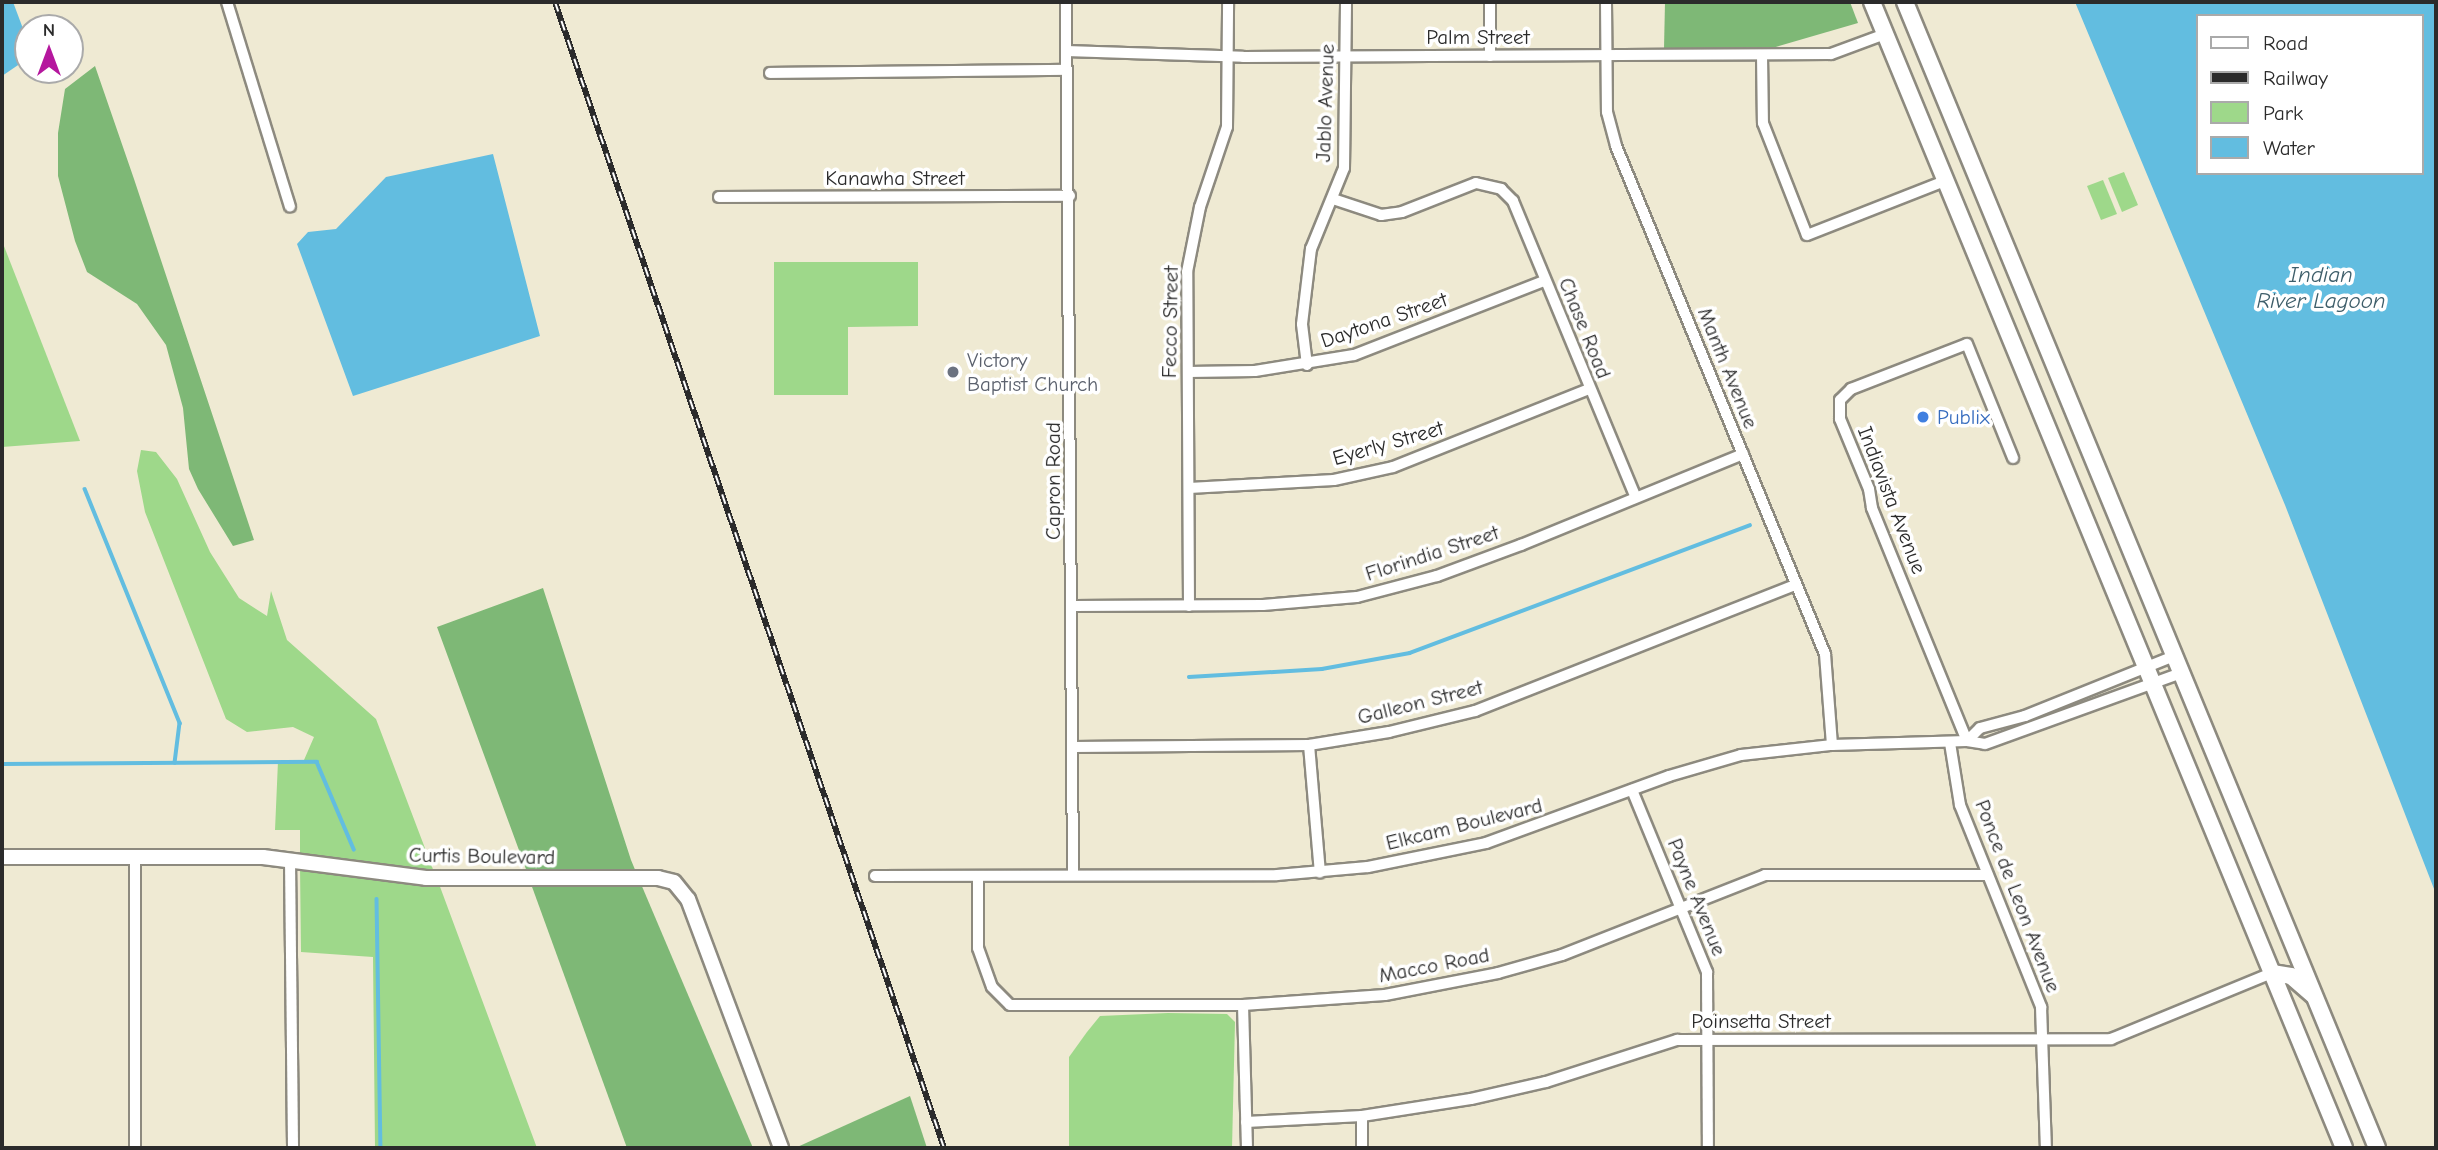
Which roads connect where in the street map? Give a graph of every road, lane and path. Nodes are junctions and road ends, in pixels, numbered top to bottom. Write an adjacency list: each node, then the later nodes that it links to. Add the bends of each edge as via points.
1 (227, 2): 22 (street)
2 (1066, 2): 10 (street, Capron Road)
3 (1228, 2): 11 (street, Fecco Street)
4 (1346, 2): 15 (street, Jablo Avenue)
5 (1490, 2): 13 (street)
6 (1606, 2): 14 (street, Manth Avenue)
7 (1872, 2): 9 (main road)
8 (1905, 2): 34 (main road)
9 (1885, 34): 12 (street, Palm Street, via 1831,54); 18 (main road)
10 (1066, 51): 11 (street, Palm Street); 16 (street, Capron Road)
11 (1228, 53): 15 (street, Palm Street); 25 (street, Fecco Street, via 1227,127 1200,207 1187,272)
12 (1762, 55): 14 (street, Palm Street); 18 (street, via 1763,123 1807,235)
13 (1490, 56): 14 (street, Palm Street); 15 (street, Palm Street)
14 (1606, 56): 27 (street, Manth Avenue, via 1607,112 1616,145)
15 (1347, 57): 21 (street, Jablo Avenue, via 1343,168)
16 (1067, 70): 17 (street); 19 (street, Capron Road)
17 (770, 73)
18 (1945, 181): 35 (main road)
19 (1070, 196): 20 (street, Kanawha Street); 32 (street, Capron Road)
20 (719, 197)
21 (1333, 199): 23 (street, Chase Road, via 1381,215 1402,212 1476,183 1490,183 1513,201); 24 (street, Jablo Avenue, via 1311,249 1302,324)
22 (290, 207)
23 (1544, 281): 24 (street, Daytona Street, via 1402,337); 26 (street, Chase Road)
24 (1307, 366): 25 (street, Daytona Street)
25 (1188, 372): 29 (street, Fecco Street)
26 (1589, 389): 29 (street, Eyerly Street, via 1393,467 1296,484); 30 (street, Chase Road)
27 (1743, 454): 30 (street, Florindia Street); 31 (street, Manth Avenue)
28 (2013, 458): 38 (street, Indiavista Avenue, via 1967,344 1851,389 1840,400 1840,419 1869,489 1872,508)
29 (1189, 488): 33 (street, Fecco Street)
30 (1635, 496): 33 (street, Florindia Street, via 1437,576 1357,597)
31 (1796, 585): 40 (street, Galleon Street, via 1475,711); 41 (street, Manth Avenue, via 1825,654)
32 (1074, 606): 33 (street, Florindia Street); 42 (street, Capron Road)
33 (1189, 606)
34 (2174, 656): 35 (street, Elkcam Boulevard); 36 (main road)
35 (2147, 669): 37 (main road); 38 (street, Elkcam Boulevard, via 2025,716 1980,728)
36 (2182, 673): 37 (street, Elkcam Boulevard); 54 (main road)
37 (2153, 685): 38 (street, Elkcam Boulevard, via 2012,737 1985,744); 53 (main road)
38 (1967, 741): 39 (street, Elkcam Boulevard)
39 (1950, 743): 41 (street, Elkcam Boulevard); 49 (street, Ponce de Leon Avenue, via 1959,805)
40 (1309, 745): 42 (street, Galleon Street); 47 (street)
41 (1832, 745): 43 (street, Elkcam Boulevard, via 1741,755)
42 (1074, 747): 48 (street, Capron Road)
43 (1632, 790): 47 (street, Elkcam Boulevard, via 1474,846); 52 (street, Payne Avenue)
44 (2, 857): 45 (street, Curtis Boulevard)
45 (135, 858): 46 (street, Curtis Boulevard); 60 (street)
46 (290, 859): 61 (street); 62 (street, Curtis Boulevard, via 426,878 658,878 674,882 688,899)
47 (1320, 873): 48 (street, Elkcam Boulevard)
48 (1073, 875): 51 (street, Elkcam Boulevard)
49 (1987, 875): 52 (street, Macco Road, via 1765,875); 56 (street, Ponce de Leon Avenue, via 2041,1007)
50 (875, 876): 51 (street, Elkcam Boulevard)
51 (978, 876): 55 (street, Macco Road, via 981,958 992,987 1010,1006)
52 (1682, 910): 55 (street, Macco Road, via 1562,955 1460,982 1385,995); 57 (street, Payne Avenue, via 1707,972)
53 (2272, 973): 54 (main road, via 2291,976); 56 (street, Poinsetta Street, via 2112,1039); 67 (main road)
54 (2315, 996): 68 (main road)
55 (1243, 1005): 59 (street)
56 (2045, 1039): 57 (street, Poinsetta Street); 66 (street, Ponce de Leon Avenue)
57 (1707, 1041): 58 (street, Poinsetta Street, via 1677,1040 1546,1082); 65 (street, Payne Avenue)
58 (1362, 1116): 59 (street, Poinsetta Street); 64 (street)
59 (1247, 1122): 63 (street)
60 (135, 1148)
61 (293, 1148)
62 (781, 1148)
63 (1247, 1148)
64 (1362, 1148)
65 (1708, 1148)
66 (2046, 1148)
67 (2344, 1148)
68 (2377, 1148)

